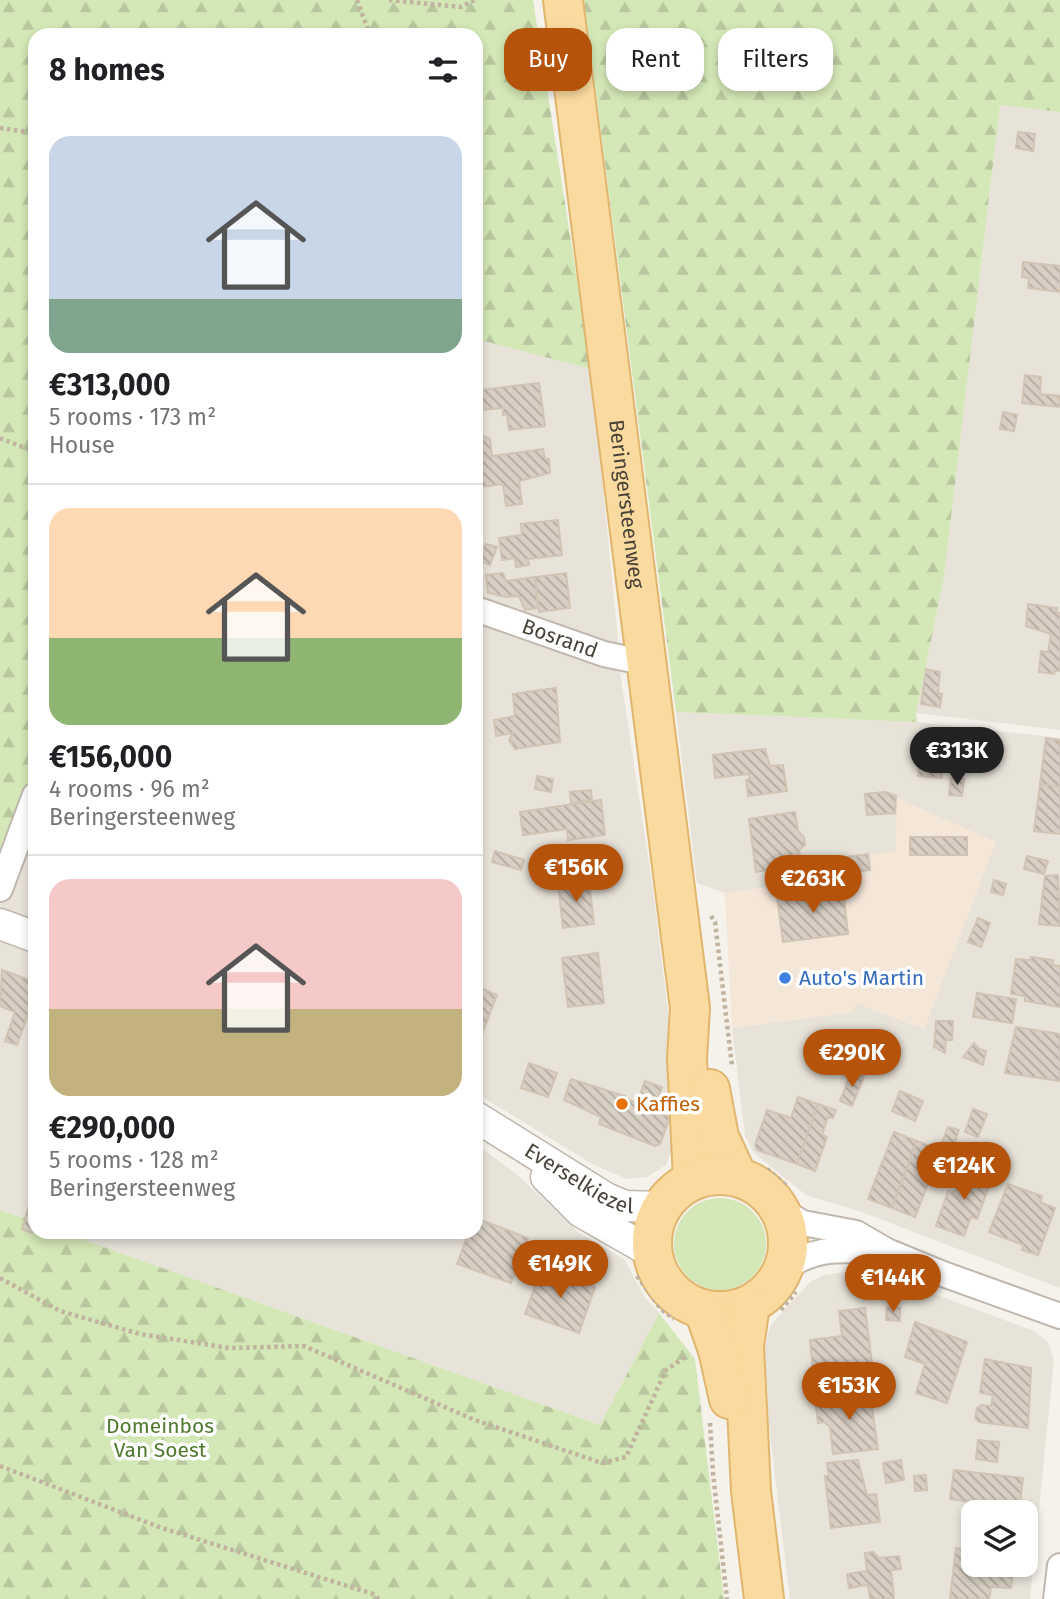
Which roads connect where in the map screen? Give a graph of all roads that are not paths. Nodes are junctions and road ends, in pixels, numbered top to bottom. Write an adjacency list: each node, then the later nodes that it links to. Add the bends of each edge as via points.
1 (563, 0): 3 (main road, Beringersteenweg)
2 (483, 611): 3 (street, Bosrand, via 604,654)
3 (648, 663): 8 (main road, Beringersteenweg)
4 (28, 814): 5 (street)
5 (0, 889)
6 (0, 923): 7 (street)
7 (28, 934)
8 (690, 1008): 11 (main road, Beringersteenweg, via 704,1053 719,1137); 12 (main road, Beringersteenweg, via 687,1058)
9 (483, 1121): 10 (street, Everselkiezel)
10 (504, 1134): 13 (street, Everselkiezel, via 606,1198 625,1206); 16 (street, Everselkiezel, via 581,1212)
11 (737, 1176): 12 (main road); 14 (main road, via 761,1189)
12 (693, 1179): 13 (main road)
13 (660, 1207): 16 (main road)
14 (779, 1209): 15 (street, via 803,1223 856,1233); 17 (main road, via 787,1228)
15 (887, 1251): 17 (street, via 803,1255); 20 (street)
16 (643, 1262): 19 (main road)
17 (792, 1278): 18 (main road, via 775,1284)
18 (762, 1311): 19 (main road); 21 (main road, via 744,1346)
19 (691, 1316): 21 (main road, via 718,1350)
20 (1060, 1316)
21 (751, 1491): 23 (main road)
22 (1060, 1566): 24 (street)
23 (764, 1599)
24 (1056, 1599)

